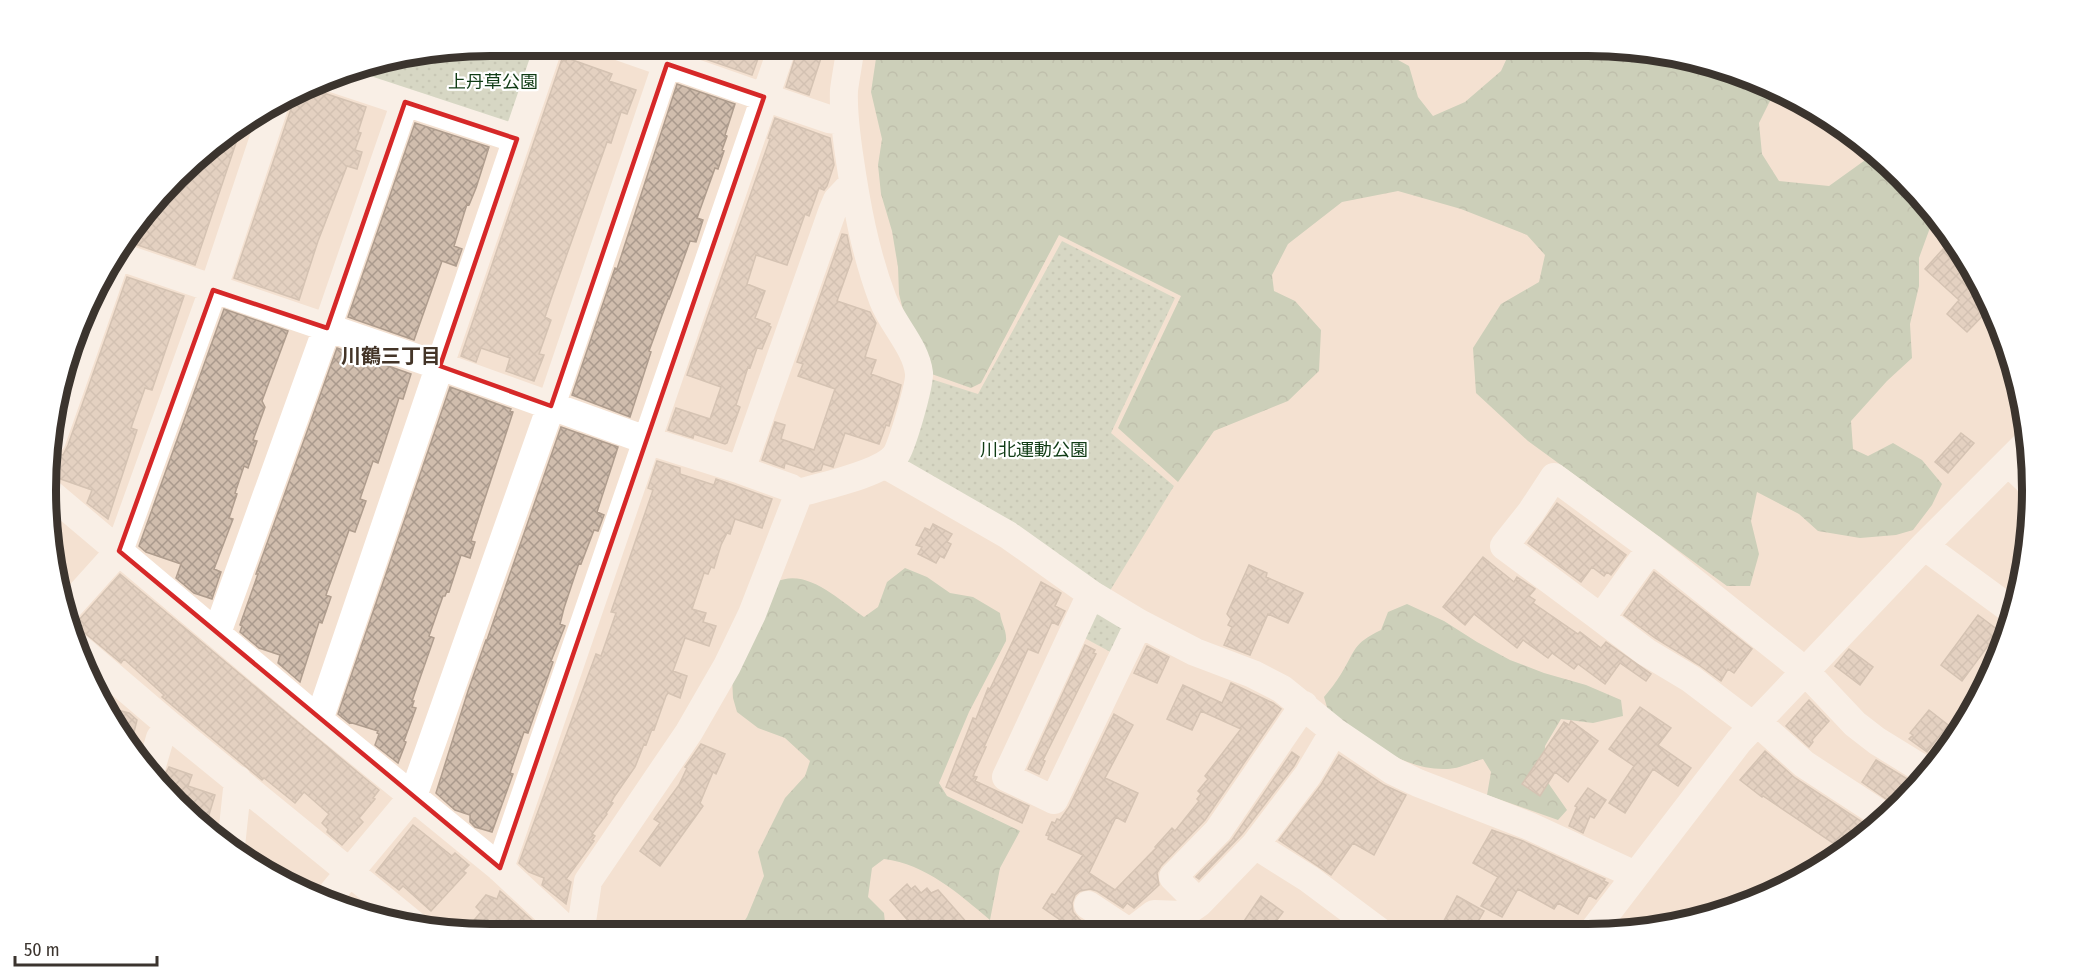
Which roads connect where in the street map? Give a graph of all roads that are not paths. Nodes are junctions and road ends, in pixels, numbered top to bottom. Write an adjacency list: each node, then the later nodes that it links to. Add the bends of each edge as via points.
1 (545, 56): 11 (street)
2 (670, 56): 19 (street)
3 (672, 56): 7 (street)
4 (779, 56): 7 (street)
5 (849, 56): 10 (street)
6 (345, 81): 8 (street)
7 (764, 98): 10 (street); 20 (street)
8 (405, 102): 11 (street); 16 (street)
9 (271, 115): 15 (street)
10 (845, 121): 12 (street)
11 (516, 139): 17 (street)
12 (853, 183): 23 (street, via 878,286 919,374 897,454); 24 (street, via 831,212)
13 (124, 257): 15 (street)
14 (104, 290): 18 (street)
15 (213, 290): 16 (street); 30 (street)
16 (327, 328): 17 (street); 36 (street)
17 (440, 366): 19 (street); 40 (street)
18 (64, 406)
19 (551, 406): 20 (street); 47 (street)
20 (646, 440): 24 (street); 51 (street)
21 (2021, 450): 22 (street)
22 (2009, 463): 25 (street); 28 (street)
23 (886, 465): 26 (street); 31 (street, via 1008,535)
24 (741, 470): 26 (street)
25 (2022, 475)
26 (799, 493): 59 (street, via 752,614 727,666 689,732 588,881)
27 (56, 498): 30 (street)
28 (1924, 546): 33 (street); 37 (street)
29 (1651, 548): 34 (street); 34 (street, via 1554,477 1504,546); 37 (street)
30 (119, 551): 32 (street); 36 (street)
31 (1091, 594): 35 (street); 35 (street, via 1006,777 1054,800)
32 (71, 604)
33 (2007, 607)
34 (1600, 618): 41 (street)
35 (1140, 623): 39 (street, via 1195,652 1267,681)
36 (217, 633): 40 (street)
37 (1804, 670): 41 (street); 45 (street, via 1856,724)
38 (97, 674): 42 (street)
39 (1304, 705): 43 (street); 55 (street, via 1218,831 1173,877)
40 (319, 720): 47 (street)
41 (1755, 724): 48 (street, via 1804,764); 53 (street)
42 (169, 725): 44 (street, via 160,738); 46 (street)
43 (1334, 731): 50 (street, via 1308,775); 53 (street, via 1418,783 1529,826)
44 (153, 764)
45 (1922, 768)
46 (238, 780): 49 (street); 52 (street)
47 (413, 796): 51 (street); 52 (street)
48 (1878, 813)
49 (232, 839)
50 (1255, 845): 55 (street); 62 (street)
51 (500, 868): 58 (street)
52 (350, 873): 54 (street); 57 (street)
53 (1635, 875): 63 (street)
54 (332, 894)
55 (1199, 903): 61 (street, via 1182,915 1155,914)
56 (1088, 905): 60 (street)
57 (402, 915)
58 (560, 924)
59 (582, 924)
60 (1116, 924)
61 (1141, 924)
62 (1369, 924)
63 (1598, 924)

